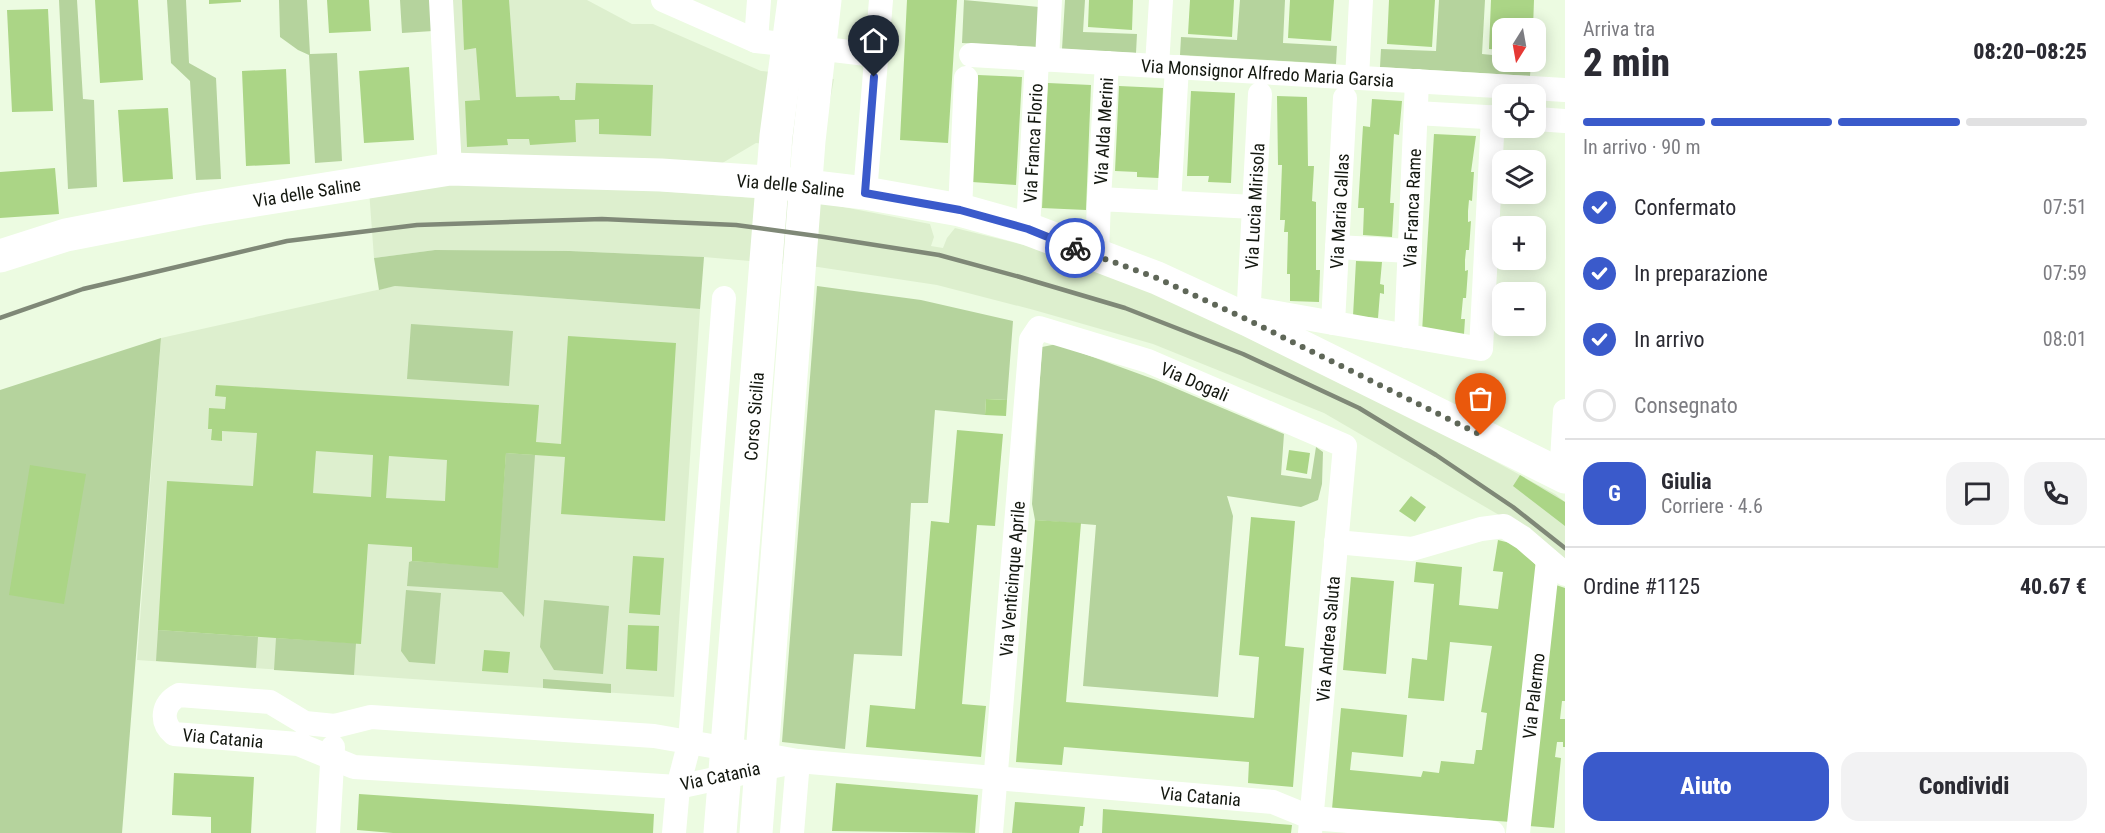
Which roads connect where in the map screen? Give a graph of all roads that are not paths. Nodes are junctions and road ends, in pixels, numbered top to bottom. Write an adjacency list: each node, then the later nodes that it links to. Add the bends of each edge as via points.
1 (441, 0): 28 (street)
2 (759, 0): 12 (street)
3 (776, 0): 25 (street, via 771,52)
4 (794, 0): 25 (street, Corso Sicilia)
5 (825, 0): 27 (street, Corso Sicilia)
6 (837, 0): 27 (street)
7 (881, 0): 13 (street)
8 (1050, 0): 14 (street, Via Franca Florio)
9 (1161, 0): 16 (street)
10 (1361, 0): 18 (street, Via Maria Callas)
11 (678, 3): 12 (street)
12 (756, 41): 13 (street)
13 (875, 55): 29 (street)
14 (1042, 60): 15 (street, Via Monsignor Alfredo Maria Garsia); 33 (street, Via Monsignor Alfredo Maria Garsia, via 969,67); 34 (street, Via Franca Florio)
15 (1107, 63): 16 (street, Via Monsignor Alfredo Maria Garsia); 30 (street, Via Alda Merini)
16 (1167, 67): 18 (street, Via Monsignor Alfredo Maria Garsia); 31 (street)
17 (1418, 81): 18 (street, Via Monsignor Alfredo Maria Garsia); 19 (street, Via Monsignor Alfredo Maria Garsia); 21 (street, Via Franca Rame)
18 (1351, 88): 35 (street, Via Maria Callas)
19 (1565, 90)
20 (1260, 94): 32 (street, Via Lucia Mirisola)
21 (1416, 113): 22 (street); 36 (street, Via Franca Rame)
22 (1492, 117)
23 (1546, 120): 24 (street)
24 (1565, 121)
25 (776, 136): 55 (street, Corso Sicilia)
26 (1496, 138): 43 (street, via 1481,349)
27 (809, 141): 56 (street, Corso Sicilia)
28 (450, 169): 29 (street, Via delle Saline, via 672,176); 37 (street, Via delle Saline, via 200,209 66,236)
29 (865, 193): 33 (street, Via delle Saline)
30 (1099, 199): 31 (street); 38 (street, Via Alda Merini)
31 (1170, 202): 32 (street)
32 (1254, 207): 40 (street, Via Lucia Mirisola)
33 (960, 210): 34 (street, Via delle Saline)
34 (1028, 229): 38 (street, Via delle Saline)
35 (1337, 247): 36 (street); 41 (street, Via Maria Callas)
36 (1410, 251): 43 (street, Via Franca Rame)
37 (0, 256)
38 (1097, 256): 40 (street, Via delle Saline)
39 (724, 298): 50 (street)
40 (1249, 314): 41 (street); 46 (street, Via delle Saline)
41 (1333, 323): 43 (street)
42 (1039, 328): 45 (street, Via Dogali, via 1148,361); 53 (street, Via Venticinque Aprile, via 1030,340)
43 (1406, 336)
44 (1565, 411): 46 (street)
45 (1345, 446): 47 (street, Via Andrea Saluta)
46 (1563, 476)
47 (1336, 542): 48 (street, via 1412,549 1504,526); 57 (street, Via Andrea Saluta)
48 (1556, 567): 63 (street, Via Palermo)
49 (335, 726): 50 (street, Via Catania, via 371,717); 51 (street); 51 (street, Via Catania, via 304,723 270,702 178,695 168,704 164,715 166,726 174,734 298,744)
50 (690, 741): 52 (street, Via Catania); 54 (street)
51 (332, 760): 54 (street, Via Catania, via 354,767); 58 (street)
52 (798, 761): 53 (street, Via Catania); 54 (street, Via Catania); 60 (street)
53 (994, 778): 57 (street, Via Catania, via 1273,802); 61 (street, Via Venticinque Aprile)
54 (678, 787): 59 (street)
55 (721, 825)
56 (757, 825)
57 (1311, 825): 62 (street, Via Catania)
58 (328, 833)
59 (674, 833)
60 (792, 833)
61 (991, 833)
62 (1493, 833)
63 (1518, 833)

